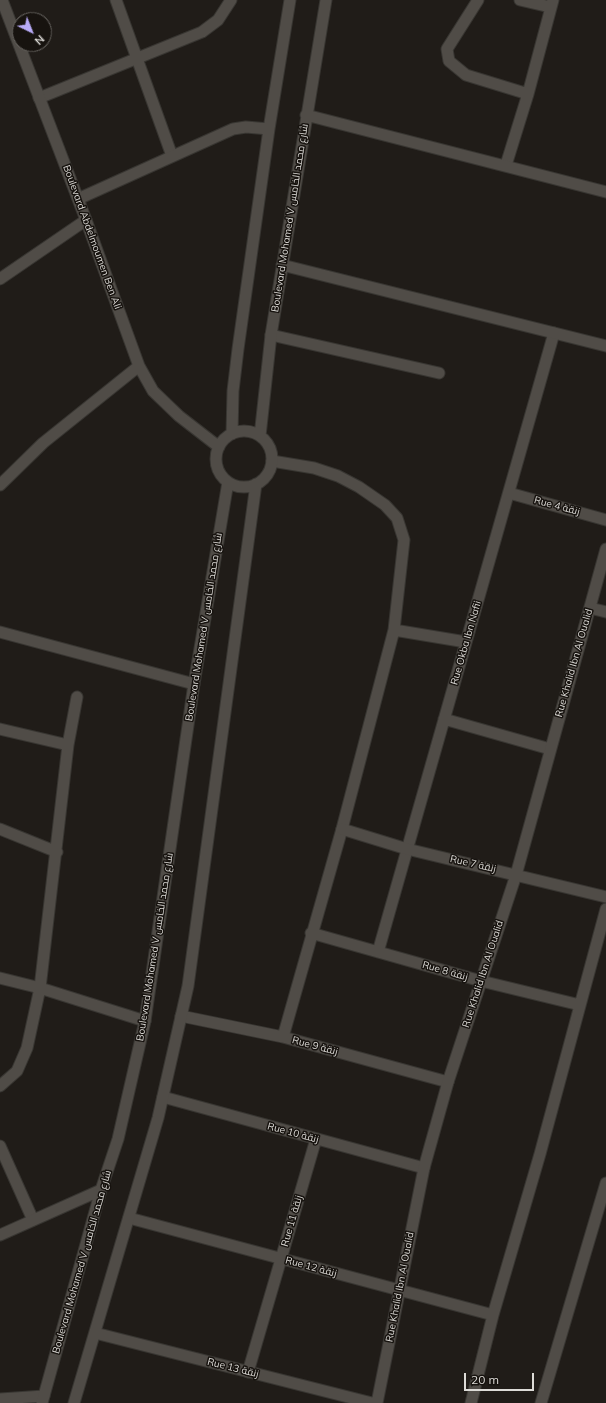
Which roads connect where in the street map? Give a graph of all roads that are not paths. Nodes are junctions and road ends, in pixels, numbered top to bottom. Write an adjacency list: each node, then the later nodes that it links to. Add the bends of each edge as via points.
1 (2, 0): 11 (street, Boulevard Abdelmoumen Ben Ali)
2 (116, 0): 9 (street)
3 (231, 0): 9 (street, via 218,20 202,32)
4 (290, 0): 13 (street)
5 (326, 0): 12 (street, Boulevard Mohamed V شارع محمد الخامس)
6 (478, 0): 10 (street, via 447,50 449,61 466,75)
7 (520, 0): 8 (street)
8 (552, 3): 10 (street)
9 (136, 58): 11 (street); 14 (street)
10 (528, 94): 15 (street)
11 (39, 98): 17 (street, Boulevard Abdelmoumen Ben Ali)
12 (306, 115): 15 (street); 19 (street, Boulevard Mohamed V شارع محمد الخامس)
13 (269, 129): 14 (street, via 233,129); 26 (street, via 233,391)
14 (172, 156): 17 (street)
15 (506, 165): 16 (street)
16 (606, 192)
17 (78, 199): 18 (street, Boulevard Abdelmoumen Ben Ali)
18 (86, 220): 20 (street); 24 (street, Boulevard Abdelmoumen Ben Ali)
19 (282, 265): 21 (street); 22 (street, Boulevard Mohamed V شارع محمد الخامس)
20 (0, 279)
21 (554, 333): 23 (street); 33 (street, Rue Okba Ibn Nafii)
22 (271, 335): 25 (street); 27 (street, Boulevard Mohamed V شارع محمد الخامس)
23 (606, 346)
24 (139, 366): 28 (street, Boulevard Abdelmoumen Ben Ali, via 153,391 179,416); 32 (street, via 43,443)
25 (439, 373)
26 (232, 434): 27 (street, via 242,431); 28 (street)
27 (260, 436): 29 (street, via 267,443)
28 (219, 447): 30 (street, via 217,467)
29 (272, 461): 31 (street, via 270,471); 38 (street, via 314,468 338,476 385,504 398,518 404,540)
30 (228, 482): 31 (street, via 247,487); 41 (street, Boulevard Mohamed V شارع محمد الخامس)
31 (256, 484): 60 (street, via 188,986)
32 (0, 485)
33 (508, 493): 34 (street, Rue 4 زنقة); 40 (street, Rue Okba Ibn Nafii)
34 (606, 520)
35 (606, 548): 36 (street, Rue Khalid Ibn Al Oualid)
36 (590, 608): 37 (street); 46 (street, Rue Khalid Ibn Al Oualid)
37 (606, 612)
38 (394, 630): 40 (street); 48 (street)
39 (0, 632): 41 (street)
40 (466, 642): 43 (street, Rue Okba Ibn Nafii)
41 (194, 684): 61 (street, Boulevard Mohamed V شارع محمد الخامس)
42 (77, 697): 45 (street)
43 (444, 719): 46 (street); 49 (street, Rue Okba Ibn Nafii)
44 (0, 729): 45 (street)
45 (68, 745): 50 (street)
46 (550, 749): 51 (street, Rue Khalid Ibn Al Oualid)
47 (0, 829): 50 (street)
48 (342, 829): 49 (street, Rue 7 زنقة); 54 (street)
49 (407, 849): 51 (street, Rue 7 زنقة); 55 (street, Rue Okba Ibn Nafii)
50 (57, 852): 58 (street)
51 (516, 875): 52 (street, Rue 7 زنقة); 57 (street, Rue Khalid Ibn Al Oualid)
52 (606, 897)
53 (606, 909): 59 (street)
54 (311, 932): 55 (street, Rue 8 زنقة); 62 (street)
55 (378, 952): 57 (street, Rue 8 زنقة)
56 (0, 978): 58 (street)
57 (480, 981): 59 (street, Rue 8 زنقة); 63 (street, Rue Khalid Ibn Al Oualid)
58 (40, 988): 61 (street); 64 (street, via 28,1048 17,1071)
59 (580, 1004): 76 (street)
60 (181, 1016): 62 (street, Rue 9 زنقة); 65 (street)
61 (145, 1022): 70 (street, Boulevard Mohamed V شارع محمد الخامس, via 118,1139)
62 (283, 1037): 63 (street, Rue 9 زنقة)
63 (448, 1082): 68 (street, Rue Khalid Ibn Al Oualid)
64 (0, 1086)
65 (163, 1097): 66 (street, Rue 10 زنقة); 71 (street)
66 (316, 1139): 68 (street, Rue 10 زنقة); 74 (street, Rue 11 زنقة)
67 (0, 1146): 72 (street)
68 (424, 1168): 75 (street, Rue Khalid Ibn Al Oualid)
69 (605, 1189): 85 (street)
70 (101, 1190): 72 (street); 80 (street, Boulevard Mohamed V شارع محمد الخامس)
71 (129, 1218): 74 (street, Rue 12 زنقة); 77 (street)
72 (33, 1220): 73 (street)
73 (0, 1235)
74 (281, 1259): 75 (street, Rue 12 زنقة); 78 (street, Rue 11 زنقة)
75 (400, 1290): 76 (street, Rue 12 زنقة); 83 (street, Rue Khalid Ibn Al Oualid)
76 (493, 1315): 84 (street)
77 (95, 1333): 78 (street, Rue 13 زنقة); 81 (street)
78 (248, 1372): 82 (street, Rue 13 زنقة)
79 (0, 1399): 80 (street)
80 (43, 1400)
81 (74, 1403)
82 (372, 1403)
83 (377, 1403)
84 (471, 1403)
85 (541, 1403)

